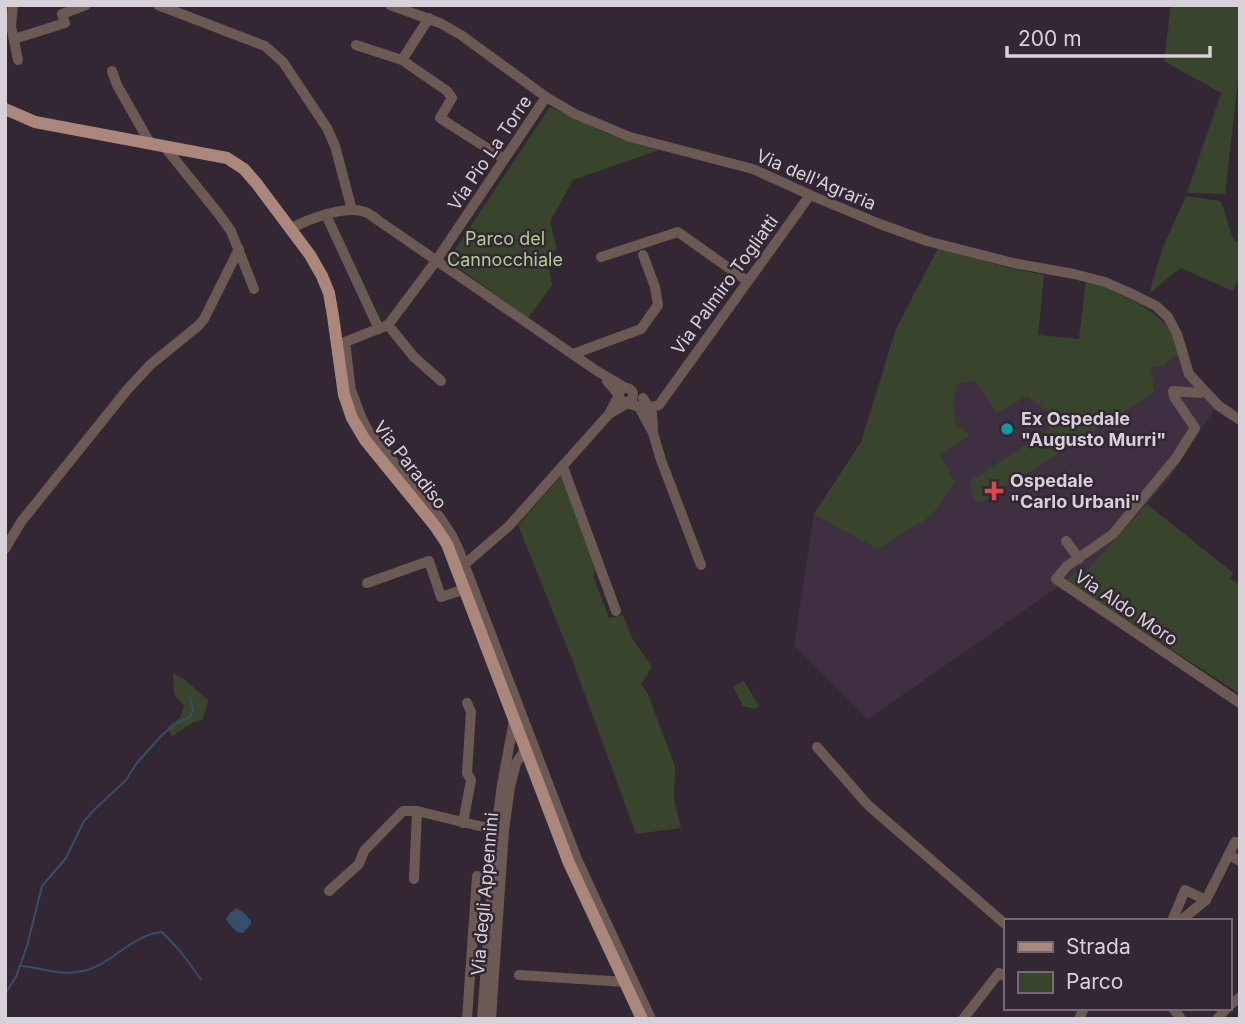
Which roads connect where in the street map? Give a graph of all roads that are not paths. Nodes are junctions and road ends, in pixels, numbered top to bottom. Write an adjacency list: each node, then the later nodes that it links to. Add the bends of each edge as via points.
1 (13, 5): 6 (street)
2 (86, 5): 6 (street, via 62,14 65,23)
3 (158, 5): 17 (street, via 265,46 283,62 327,128)
4 (390, 5): 5 (street, Via dell'Agraria)
5 (429, 18): 9 (street); 11 (street, Via dell'Agraria, via 461,35)
6 (14, 39): 8 (street)
7 (356, 45): 9 (street)
8 (18, 60)
9 (402, 60): 15 (street, via 452,98 440,118)
10 (112, 71): 13 (street)
11 (546, 97): 15 (street, Via Pio La Torre); 16 (street, Via dell'Agraria, via 630,137 741,165)
12 (5, 109): 13 (main road, Via Paradiso, via 35,122)
13 (150, 143): 14 (main road, Via Paradiso)
14 (164, 146): 19 (main road, Via Paradiso, via 236,163); 20 (street, via 218,213)
15 (504, 159): 23 (street, Via Pio La Torre)
16 (810, 195): 24 (street, Via Palmiro Togliatti); 29 (street, Via dell'Agraria, via 927,241 1074,274 1130,293 1168,317 1189,374)
17 (352, 210): 18 (street); 23 (street, via 365,212)
18 (326, 215): 19 (street); 26 (street)
19 (290, 229): 41 (main road, Via Paradiso, via 310,255 329,293 344,395 352,418 447,544)
20 (239, 249): 25 (street); 36 (street, via 204,319 127,390 21,522)
21 (643, 255): 27 (street, via 658,305 641,329)
22 (601, 257): 24 (street, via 678,232)
23 (436, 261): 26 (street, Via Pio La Torre); 27 (street)
24 (747, 281): 30 (street, Via Palmiro Togliatti)
25 (254, 289)
26 (384, 327): 28 (street); 38 (street, via 345,342 351,390 369,432 441,519)
27 (573, 354): 31 (street)
28 (441, 381)
29 (1204, 391): 32 (street, Via dell'Agraria); 37 (street, Via Aldo Moro, via 1173,391 1195,428 1113,534)
30 (667, 393): 31 (street, Via Palmiro Togliatti); 31 (street)
31 (639, 402): 33 (street); 33 (street); 34 (street, Via Palmiro Togliatti, via 609,414)
32 (1240, 421)
33 (653, 433): 39 (street)
34 (563, 467): 38 (street, Via Palmiro Togliatti, via 509,526); 42 (street)
35 (1066, 541): 37 (street)
36 (5, 549)
37 (1079, 559): 44 (street, Via Aldo Moro, via 1055,579)
38 (465, 564): 56 (street)
39 (701, 565)
40 (367, 583): 41 (street, via 429,561 441,597)
41 (465, 589): 45 (main road, Via Paradiso)
42 (615, 611)
43 (467, 703): 52 (street, via 471,712 467,773 471,780)
44 (1240, 703)
45 (514, 719): 47 (main road, Via Paradiso); 48 (street, Via degli Appennini)
46 (817, 747): 64 (street, via 868,805)
47 (525, 750): 48 (street, via 513,750); 49 (main road, Via Paradiso); 50 (street, Via degli Appennini)
48 (508, 756): 53 (street, Via degli Appennini)
49 (533, 771): 50 (street); 56 (main road, Via Paradiso)
50 (513, 773): 70 (street, Via degli Appennini, via 504,831)
51 (417, 811): 52 (street, Via degli Appennini); 59 (street); 60 (street, via 403,811 364,850 359,864)
52 (463, 823): 53 (street, Via degli Appennini)
53 (496, 830): 69 (street, Via degli Appennini)
54 (1240, 844): 55 (street, via 1235,842)
55 (1229, 855): 57 (street); 61 (street)
56 (573, 861): 67 (main road, Via Paradiso); 72 (street)
57 (1240, 861)
58 (477, 876): 68 (street)
59 (414, 879)
60 (329, 891)
61 (1206, 900): 62 (street, via 1185,890); 63 (street)
62 (1173, 919)
63 (1182, 919)
64 (1004, 923)
65 (1002, 974): 73 (street)
66 (519, 975): 67 (street)
67 (625, 982): 71 (main road, Via Paradiso)
68 (467, 1019)
69 (482, 1019)
70 (491, 1019)
71 (642, 1019)
72 (651, 1019)
73 (963, 1019)

